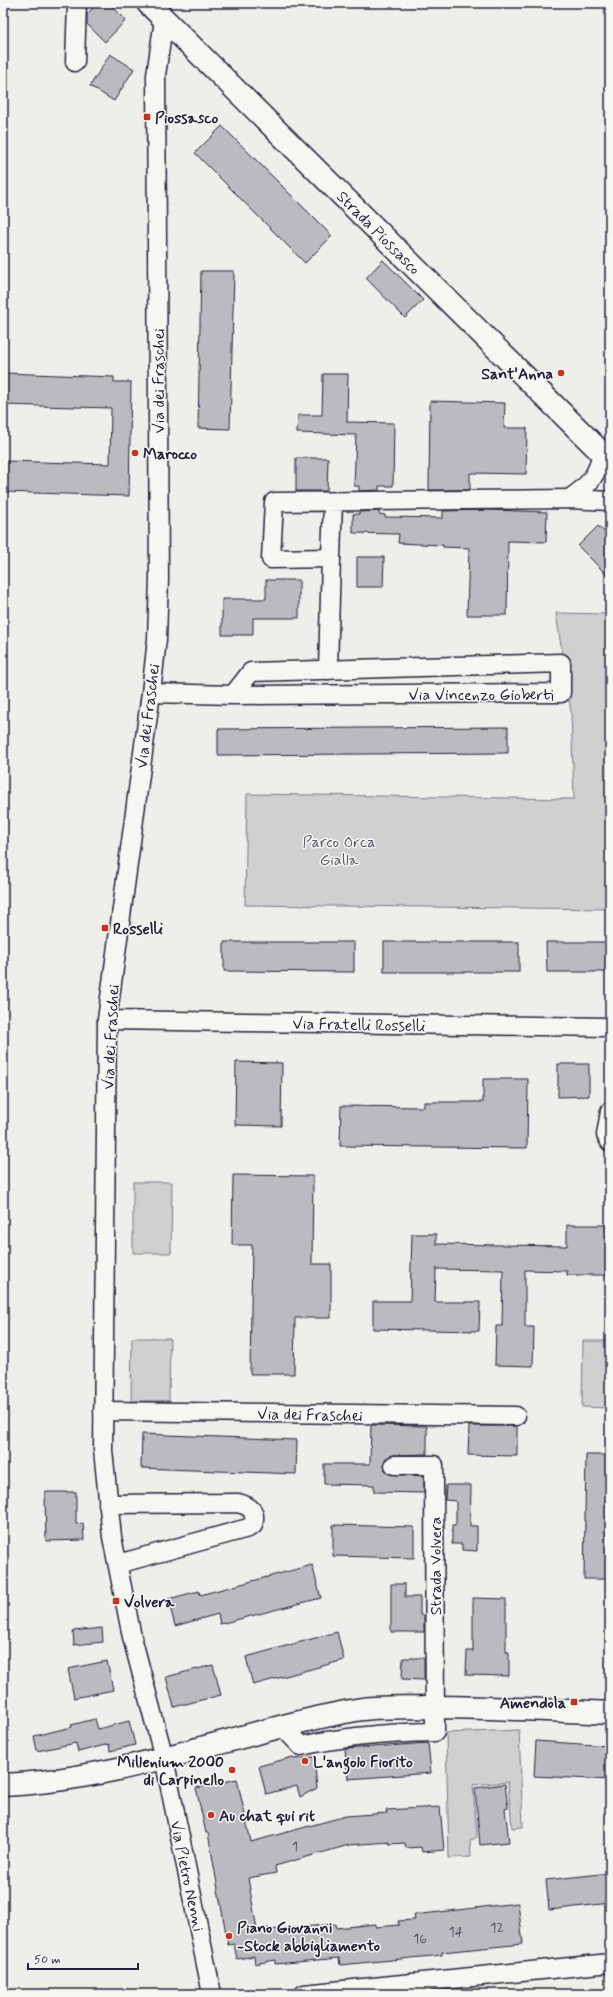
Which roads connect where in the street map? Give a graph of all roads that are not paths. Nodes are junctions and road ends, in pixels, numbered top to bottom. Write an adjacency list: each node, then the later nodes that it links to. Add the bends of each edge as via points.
1 (77, 3): 4 (street)
2 (148, 3): 3 (street, Strada Piossasco)
3 (164, 19): 5 (street, Strada Piossasco); 11 (street, Via dei Fraschei, via 156,75 159,579 157,639)
4 (75, 62)
5 (606, 457): 6 (street, via 594,477)
6 (569, 499): 7 (street); 8 (street)
7 (610, 501)
8 (333, 502): 9 (street); 9 (street, via 274,502 271,559)
9 (331, 558): 10 (street)
10 (328, 670): 12 (street, Via Vincenzo Gioberti, via 251,672); 12 (street, Via Vincenzo Gioberti, via 561,663 561,693)
11 (151, 693): 12 (street, Via Vincenzo Gioberti); 13 (street, Via dei Fraschei)
12 (233, 695)
13 (107, 1020): 14 (street, Via Fratelli Rosselli); 17 (street, Via dei Fraschei)
14 (610, 1027)
15 (610, 1111): 16 (street, via 606,1135)
16 (610, 1142)
17 (103, 1412): 18 (street, Via dei Fraschei); 20 (street, Via dei Fraschei, via 103,1450)
18 (516, 1416)
19 (394, 1465): 22 (street, Strada Volvera, via 434,1465)
20 (108, 1504): 21 (street, Via dei Fraschei); 21 (street, via 238,1503 248,1505 253,1510 255,1518 253,1525 248,1528)
21 (118, 1564): 24 (street, Via dei Fraschei, via 132,1637)
22 (435, 1707): 23 (street); 24 (street, via 357,1710 282,1726)
23 (610, 1713)
24 (164, 1758): 25 (street, via 108,1772 29,1784); 28 (street, Via Pietro Nenni)
25 (3, 1785)
26 (610, 1963): 27 (street)
27 (389, 1990): 29 (street)
28 (212, 1994)
29 (304, 1994)

